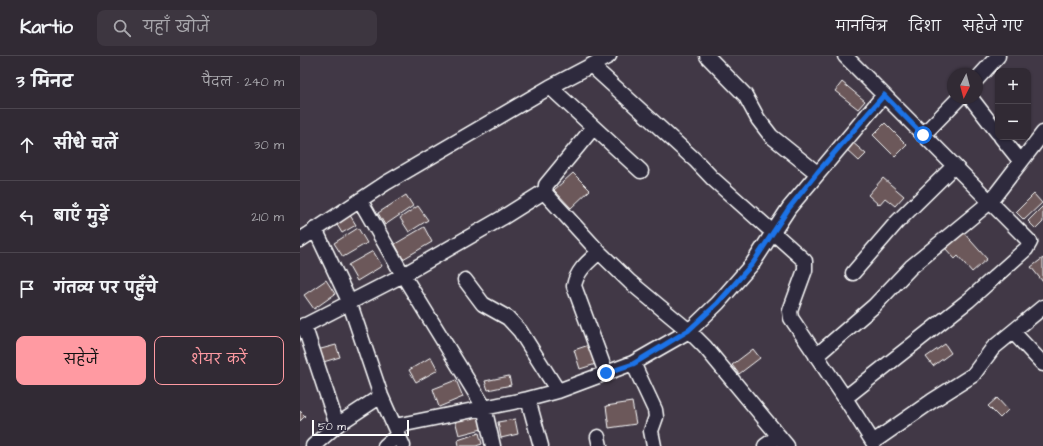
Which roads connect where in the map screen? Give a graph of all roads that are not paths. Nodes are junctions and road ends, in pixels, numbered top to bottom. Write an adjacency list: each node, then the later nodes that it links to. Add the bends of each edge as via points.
1 (608, 56): 5 (street)
2 (707, 56): 19 (street, via 745,95 771,136)
3 (845, 56): 8 (street)
4 (998, 56): 6 (street)
5 (592, 66): 7 (street); 24 (street)
6 (983, 72)
7 (550, 87): 11 (street); 21 (street)
8 (884, 95): 14 (street); 19 (street)
9 (953, 104): 14 (street)
10 (976, 104): 12 (street)
11 (593, 128): 18 (street); 20 (street, via 546,184)
12 (995, 129)
13 (1043, 133): 16 (street)
14 (923, 135): 17 (street)
15 (1003, 140): 16 (street)
16 (1021, 162): 22 (street)
17 (954, 166): 22 (street); 27 (street, via 897,222)
18 (641, 171)
19 (817, 173): 24 (street, via 789,208)
20 (545, 191): 26 (street); 28 (street)
21 (360, 200): 23 (street); 28 (street)
22 (990, 202): 35 (street, via 911,267 874,306); 41 (street, via 1028,239 1030,242 1026,249 969,300)
23 (315, 229): 25 (street); 30 (street)
24 (774, 232): 33 (street, via 753,263); 35 (street, via 805,261 805,270 790,311 794,323)
25 (300, 240)
26 (598, 252): 33 (street); 38 (street, via 580,270 574,286)
27 (853, 273)
28 (403, 275): 30 (street); 43 (street)
29 (465, 280): 39 (street, via 483,304 508,318 520,331)
30 (349, 302): 32 (street); 40 (street)
31 (1043, 307): 34 (street)
32 (302, 326): 44 (street)
33 (689, 330): 36 (street); 46 (street)
34 (1013, 332): 37 (street); 47 (street, via 990,351 973,375 932,400)
35 (816, 356): 41 (street)
36 (633, 364): 38 (street); 52 (street, via 655,410 656,417 651,431)
37 (1043, 364)
38 (606, 373): 39 (street)
39 (558, 390): 42 (street)
40 (381, 396): 44 (street); 45 (street)
41 (845, 398): 47 (street)
42 (528, 399): 43 (street); 51 (street)
43 (484, 407): 45 (street); 50 (street)
44 (336, 425): 48 (street)
45 (399, 436): 49 (street)
46 (783, 441): 53 (street)
47 (871, 444)
48 (313, 446)
49 (385, 446)
50 (493, 446)
51 (541, 446)
52 (654, 446)
53 (765, 446)

